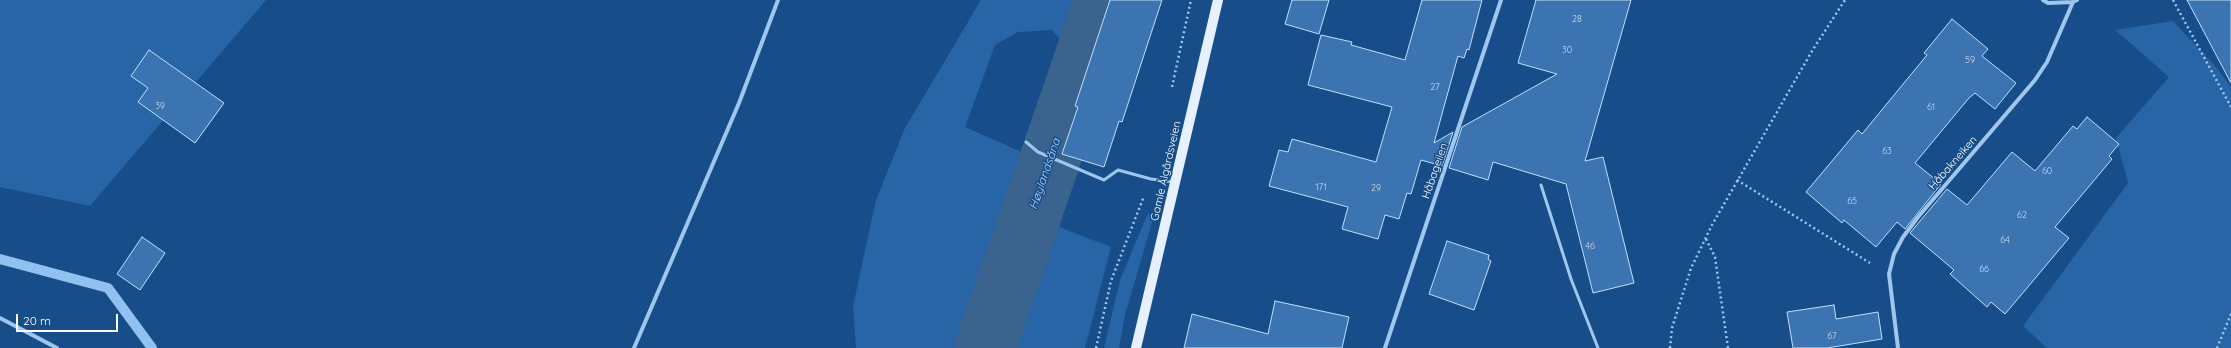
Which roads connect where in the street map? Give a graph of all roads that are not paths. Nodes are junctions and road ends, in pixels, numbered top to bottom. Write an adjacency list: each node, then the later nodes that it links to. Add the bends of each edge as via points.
1 (778, 0): 11 (street, via 739,103)
2 (1218, 0): 7 (main road, Gamle Ålgårdsveien)
3 (1501, 0): 13 (street, Håbageilen)
4 (2043, 0): 5 (street, Håbakneiken, via 2048,3)
5 (2075, 1): 15 (street, Håbakneiken, via 2035,80 1903,236 1888,274)
6 (1026, 142): 7 (lane, via 1038,152 1104,180 1118,170 1151,180)
7 (1176, 182): 12 (main road, Gamle Ålgårdsveien)
8 (1541, 185): 14 (lane, via 1571,279)
9 (0, 318): 10 (street)
10 (56, 348)
11 (634, 348)
12 (1136, 348)
13 (1385, 348)
14 (1598, 348)
15 (1898, 348)

